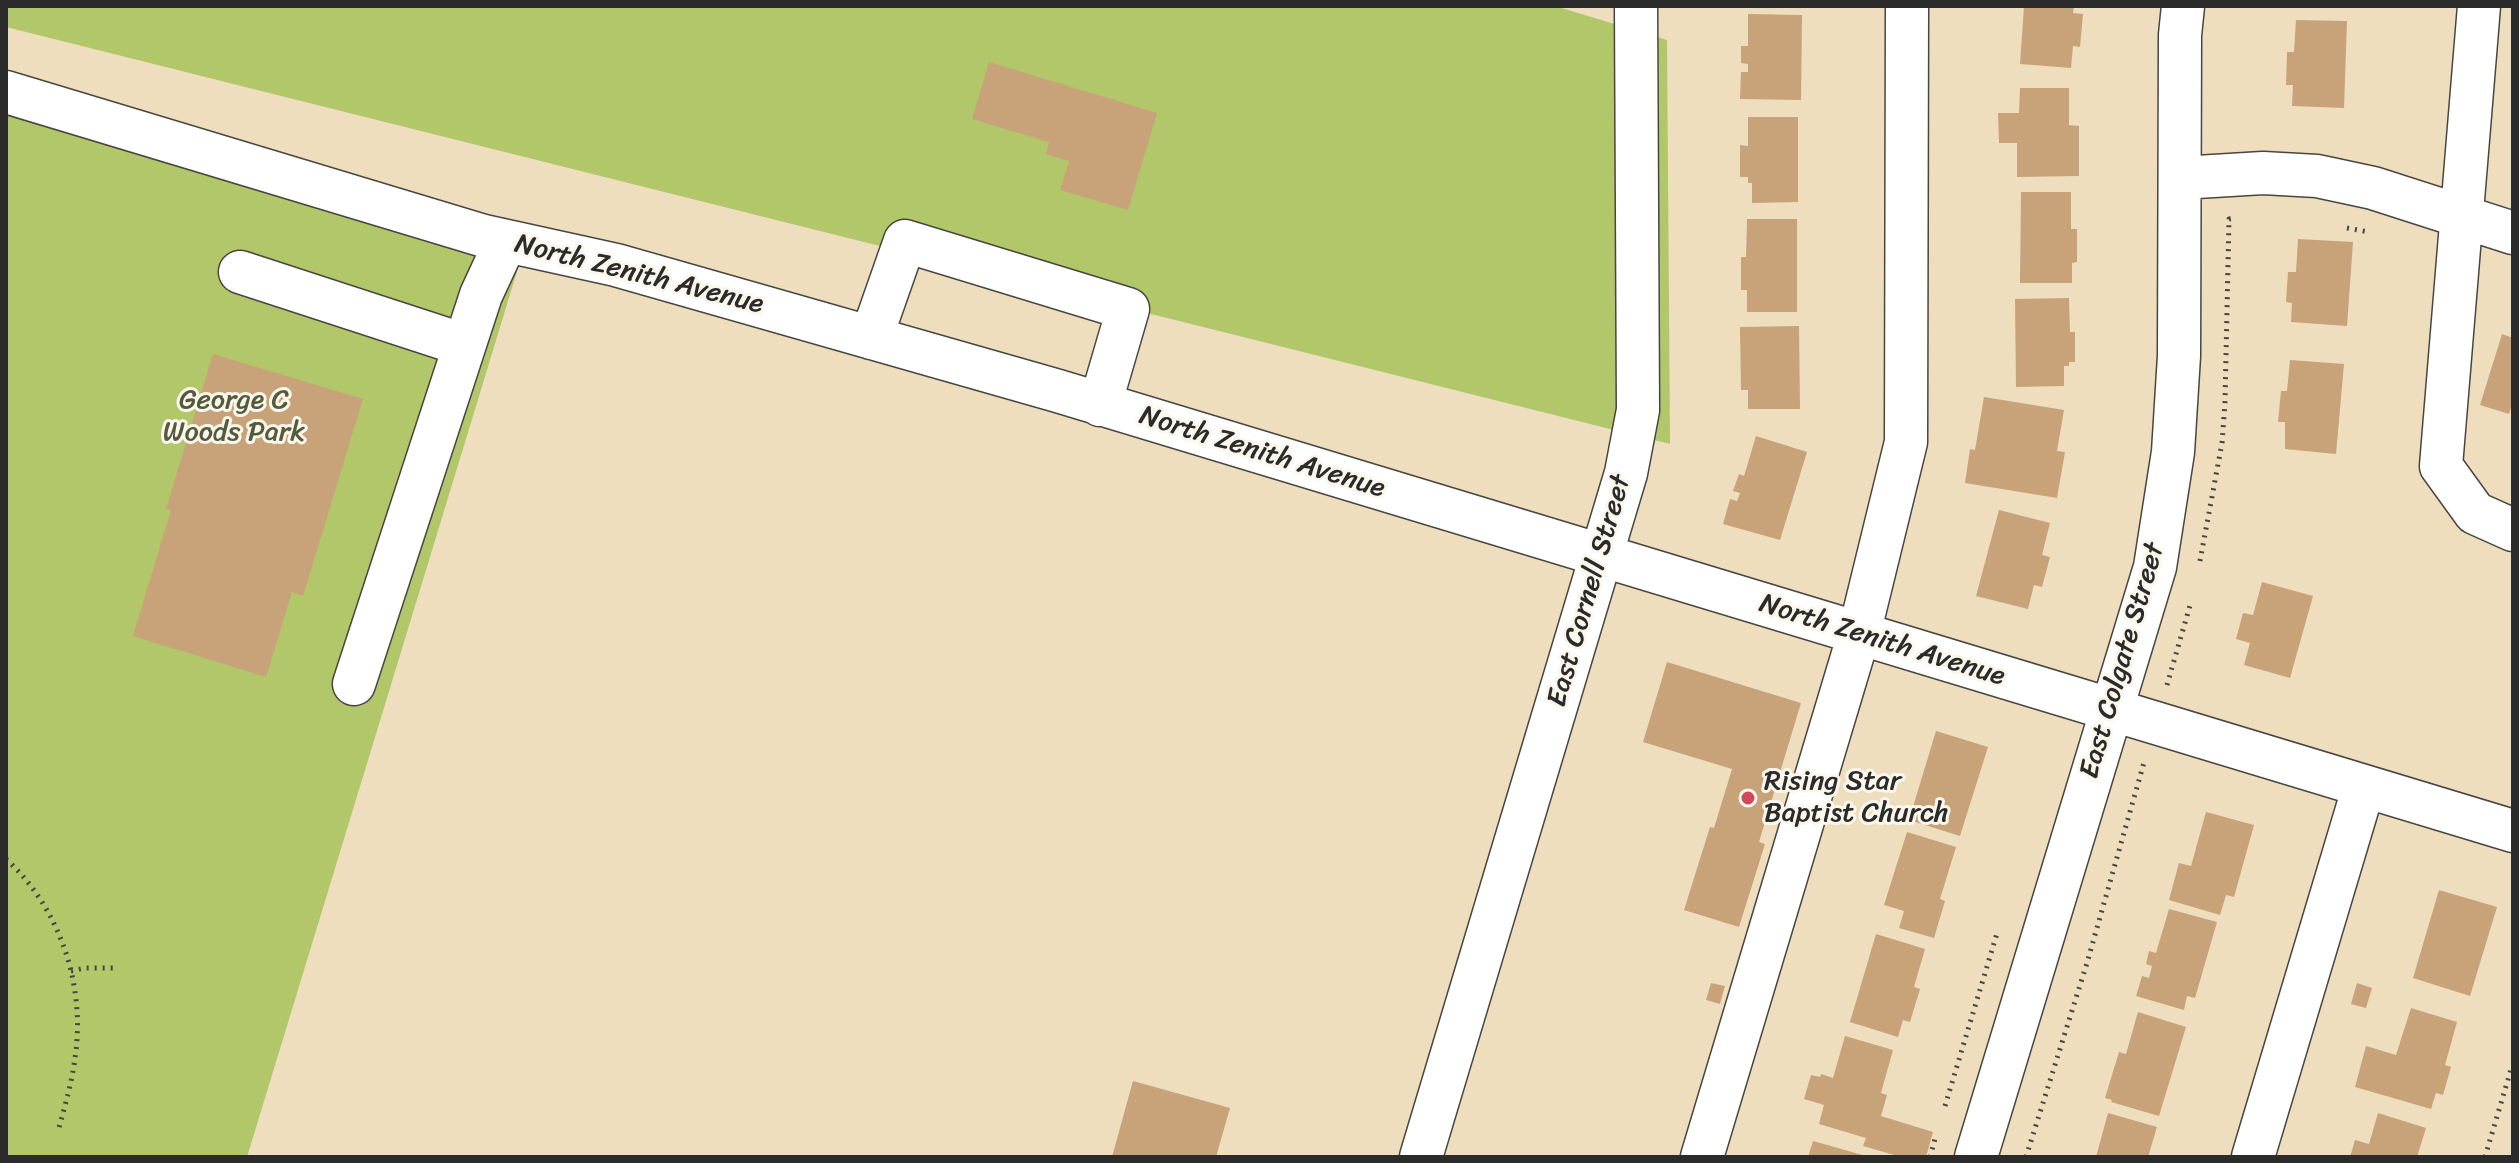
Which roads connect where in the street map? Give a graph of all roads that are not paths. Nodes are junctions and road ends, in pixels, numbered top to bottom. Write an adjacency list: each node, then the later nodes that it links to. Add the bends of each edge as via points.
1 (1636, 6): 15 (street, East Cornell Street, via 1638,410)
2 (1907, 6): 16 (street, via 1906,442)
3 (2183, 6): 6 (street, East Colgate Street)
4 (2479, 6): 7 (street)
5 (6, 92): 9 (street, North Zenith Avenue)
6 (2180, 178): 7 (street, via 2317,176); 18 (street, East Colgate Street, via 2173,452 2155,567)
7 (2461, 216): 8 (street); 14 (street, via 2441,466 2475,513)
8 (2513, 233)
9 (506, 241): 11 (street, North Zenith Avenue, via 616,265); 12 (street)
10 (240, 272): 12 (street)
11 (871, 338): 13 (street, North Zenith Avenue); 13 (street, via 905,241 1128,309)
12 (464, 345): 17 (street)
13 (1100, 405): 15 (street, North Zenith Avenue)
14 (2513, 530)
15 (1601, 556): 16 (street, North Zenith Avenue); 21 (street, East Cornell Street)
16 (1859, 634): 18 (street, North Zenith Avenue); 22 (street)
17 (354, 684)
18 (2111, 710): 19 (street, North Zenith Avenue); 23 (street, East Colgate Street)
19 (2364, 786): 20 (street, North Zenith Avenue); 24 (street)
20 (2513, 831)
21 (1421, 1157)
22 (1702, 1157)
23 (1976, 1157)
24 (2253, 1157)

